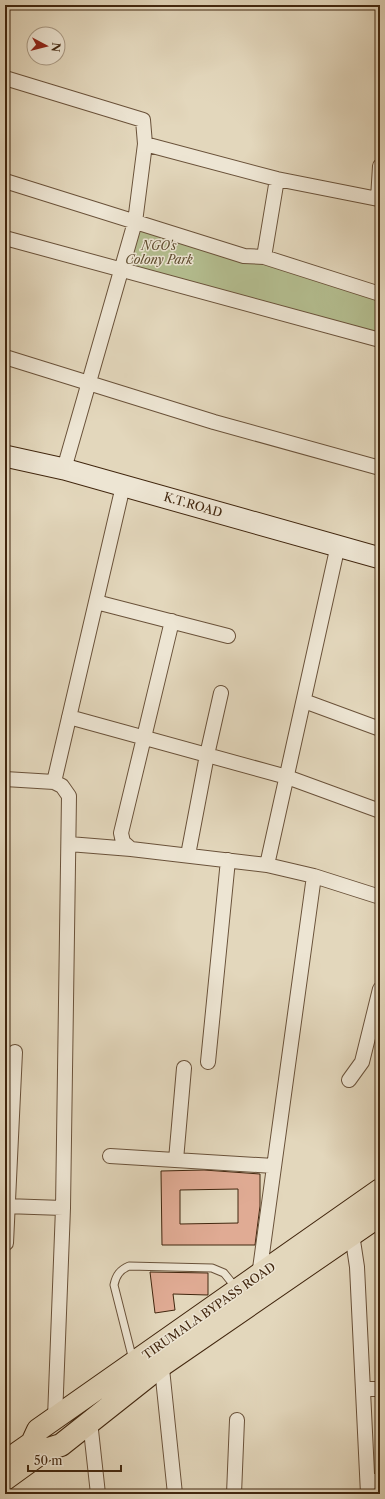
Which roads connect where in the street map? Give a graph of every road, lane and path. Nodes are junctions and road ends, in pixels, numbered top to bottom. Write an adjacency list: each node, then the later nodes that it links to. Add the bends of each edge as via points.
1 (5, 78): 2 (street, via 143,120)
2 (145, 144): 4 (street); 7 (street)
3 (380, 166): 6 (street)
4 (277, 179): 6 (street); 9 (street)
5 (5, 181): 7 (street)
6 (379, 200)
7 (135, 222): 9 (street, via 244,256); 10 (street)
8 (5, 238): 10 (street)
9 (264, 258): 11 (street)
10 (121, 269): 12 (street); 14 (street)
11 (380, 294)
12 (380, 340)
13 (5, 357): 14 (street)
14 (88, 383): 16 (street); 17 (street, via 214,422)
15 (5, 458): 16 (main road, K.T.ROAD)
16 (64, 468): 18 (main road, K.T.ROAD)
17 (380, 468)
18 (123, 486): 19 (main road, K.T.ROAD); 21 (street)
19 (338, 545): 20 (main road, K.T.ROAD); 25 (street)
20 (380, 558)
21 (96, 602): 22 (street); 26 (street)
22 (172, 621): 23 (street); 28 (street)
23 (228, 636)
24 (221, 694): 29 (street)
25 (304, 701): 27 (street); 30 (street)
26 (69, 717): 28 (street); 32 (street)
27 (380, 729)
28 (144, 738): 29 (street); 35 (street, via 121,833 123,842)
29 (207, 755): 30 (street); 36 (street)
30 (287, 777): 33 (street); 38 (street)
31 (5, 779): 32 (street)
32 (54, 782): 34 (street, via 62,786 69,796)
33 (380, 811)
34 (69, 844): 35 (street); 51 (street)
35 (131, 848): 36 (street)
36 (188, 855): 37 (street)
37 (228, 860): 38 (street); 43 (street)
38 (267, 865): 39 (street)
39 (314, 876): 40 (street); 48 (street)
40 (380, 897)
41 (380, 989): 45 (street, via 362,1062)
42 (15, 1052): 50 (street)
43 (208, 1062)
44 (184, 1068): 47 (street)
45 (349, 1080)
46 (110, 1156): 47 (street)
47 (176, 1160): 48 (street)
48 (274, 1166): 55 (street)
49 (380, 1190): 53 (main road, TIRUMALA BYPASS ROAD)
50 (6, 1206): 51 (street); 54 (street)
51 (63, 1208): 63 (street)
52 (380, 1215): 53 (main road, TIRUMALA BYPASS ROAD)
53 (346, 1226): 55 (main road, TIRUMALA BYPASS ROAD); 57 (main road, TIRUMALA BYPASS ROAD); 59 (street, via 357,1267)
54 (6, 1242)
55 (259, 1276): 56 (main road, TIRUMALA BYPASS ROAD)
56 (238, 1290): 57 (main road, TIRUMALA BYPASS ROAD); 58 (lane, via 224,1273 212,1268 123,1268 114,1285)
57 (160, 1356): 58 (main road, TIRUMALA BYPASS ROAD); 62 (main road, TIRUMALA BYPASS ROAD); 68 (street)
58 (134, 1364): 63 (main road, TIRUMALA BYPASS ROAD)
59 (364, 1389): 60 (street); 66 (street)
60 (380, 1389)
61 (237, 1420): 69 (street)
62 (90, 1421): 63 (main road, TIRUMALA BYPASS ROAD); 67 (street)
63 (46, 1437): 64 (main road); 65 (main road)
64 (5, 1462)
65 (5, 1479)
66 (372, 1485)
67 (98, 1494)
68 (175, 1494)
69 (234, 1494)

